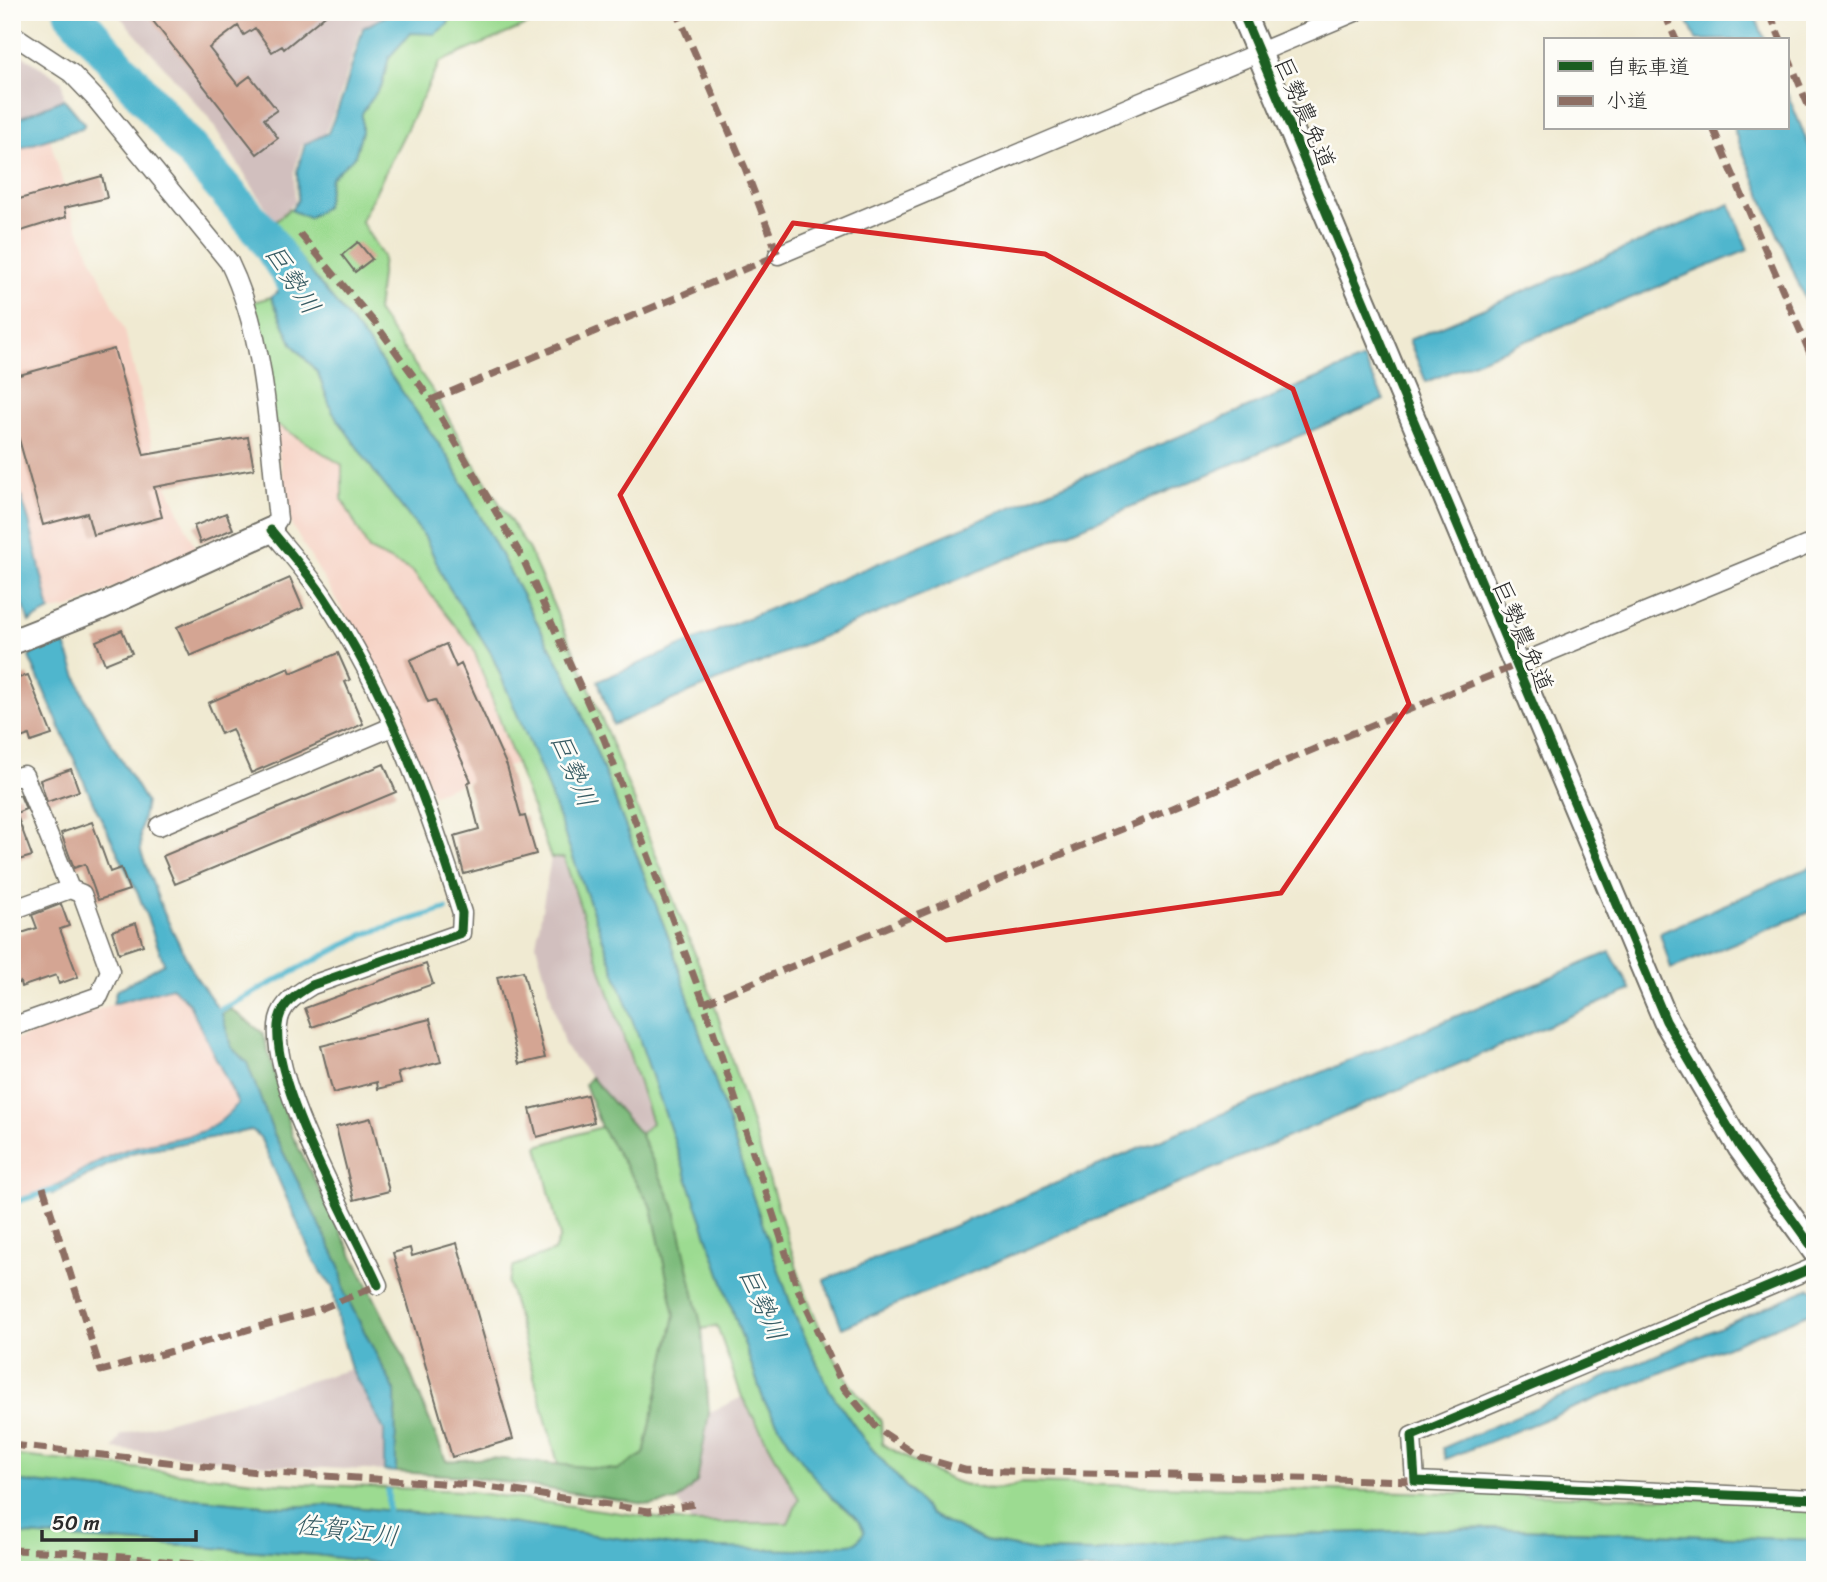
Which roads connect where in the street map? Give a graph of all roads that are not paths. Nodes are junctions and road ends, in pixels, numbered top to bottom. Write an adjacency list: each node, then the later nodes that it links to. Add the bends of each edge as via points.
1 (1242, 12): 4 (street, 巨勢農免道)
2 (1355, 12): 4 (street)
3 (12, 34): 6 (street, via 71,73 95,98 229,261 243,290 259,360 278,519)
4 (1258, 53): 5 (street); 9 (street, 巨勢農免道)
5 (778, 255)
6 (271, 530): 8 (street); 10 (street, via 323,596)
7 (1815, 542): 9 (street)
8 (22, 638)
9 (1514, 667): 16 (street, 巨勢農免道, via 1666,1021 1740,1147)
10 (394, 726): 12 (street); 18 (street, via 446,862 462,914 461,933 312,985 292,998 279,1016 277,1042 301,1124)
11 (12, 778): 13 (street, via 24,775)
12 (159, 826)
13 (71, 889): 14 (street); 15 (street, via 82,894 110,971 99,996)
14 (12, 911)
15 (12, 1027)
16 (1815, 1251)
17 (1815, 1267): 19 (street, via 1412,1436 1415,1481)
18 (378, 1285)
19 (1815, 1499)

